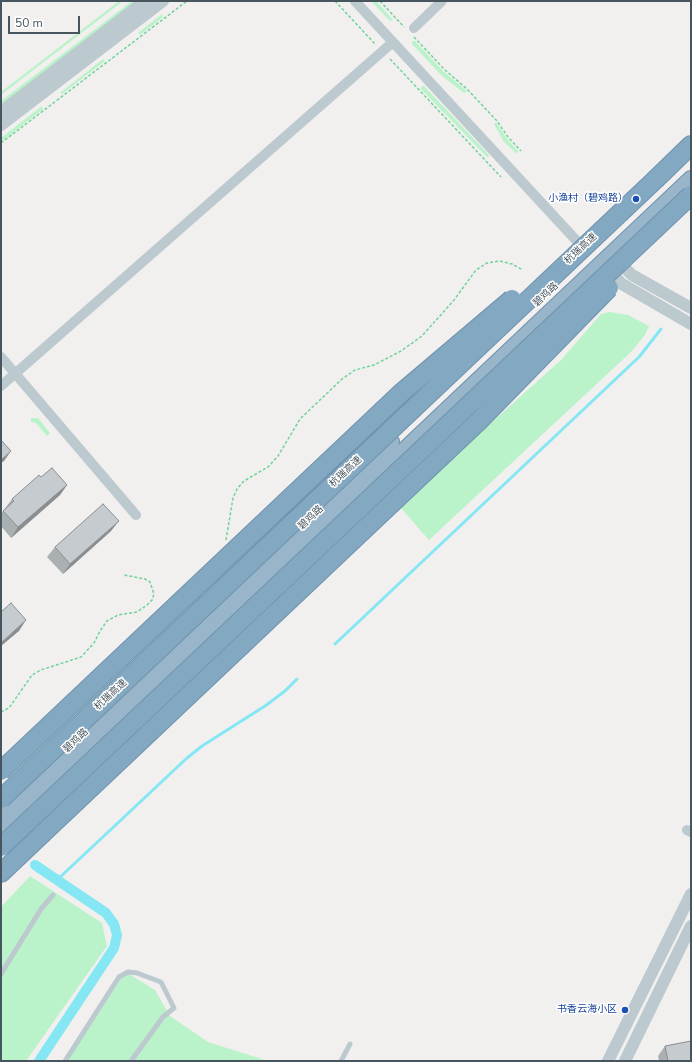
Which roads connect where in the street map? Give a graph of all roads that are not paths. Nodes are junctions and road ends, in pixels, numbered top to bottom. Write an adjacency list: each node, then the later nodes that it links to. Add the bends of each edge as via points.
1 (145, 1): 7 (street)
2 (163, 1): 8 (street)
3 (355, 1): 6 (street)
4 (442, 1): 5 (street)
5 (411, 31)
6 (393, 42): 15 (street); 20 (street)
7 (1, 112)
8 (1, 125)
9 (691, 145): 11 (highway, 杭瑞高速)
10 (691, 158): 15 (highway, 碧鸡路)
11 (657, 178): 23 (highway, bridge, via 400,394); 24 (highway, 杭瑞高速, bridge)
12 (691, 179): 16 (highway, 碧鸡路)
13 (691, 195): 27 (highway, bridge)
14 (691, 205): 28 (highway, bridge, via 478,421)
15 (589, 254): 25 (highway, 碧鸡路)
16 (607, 259): 17 (street); 18 (street, via 622,284); 26 (highway, 碧鸡路)
17 (691, 308)
18 (691, 324)
19 (1, 357): 20 (street)
20 (15, 374): 21 (street); 22 (street)
21 (1, 386)
22 (136, 515)
23 (1, 771)
24 (1, 799)
25 (1, 812)
26 (1, 832)
27 (1, 847)
28 (1, 873)
29 (691, 894): 37 (street)
30 (53, 895): 32 (lane, via 41,909)
31 (691, 926): 38 (street)
32 (1, 974)
33 (350, 1044): 36 (lane)
34 (65, 1061): 35 (lane, via 119,977 128,972 162,982 174,1008 163,1017)
35 (132, 1061)
36 (341, 1061)
37 (608, 1061)
38 (625, 1061)

